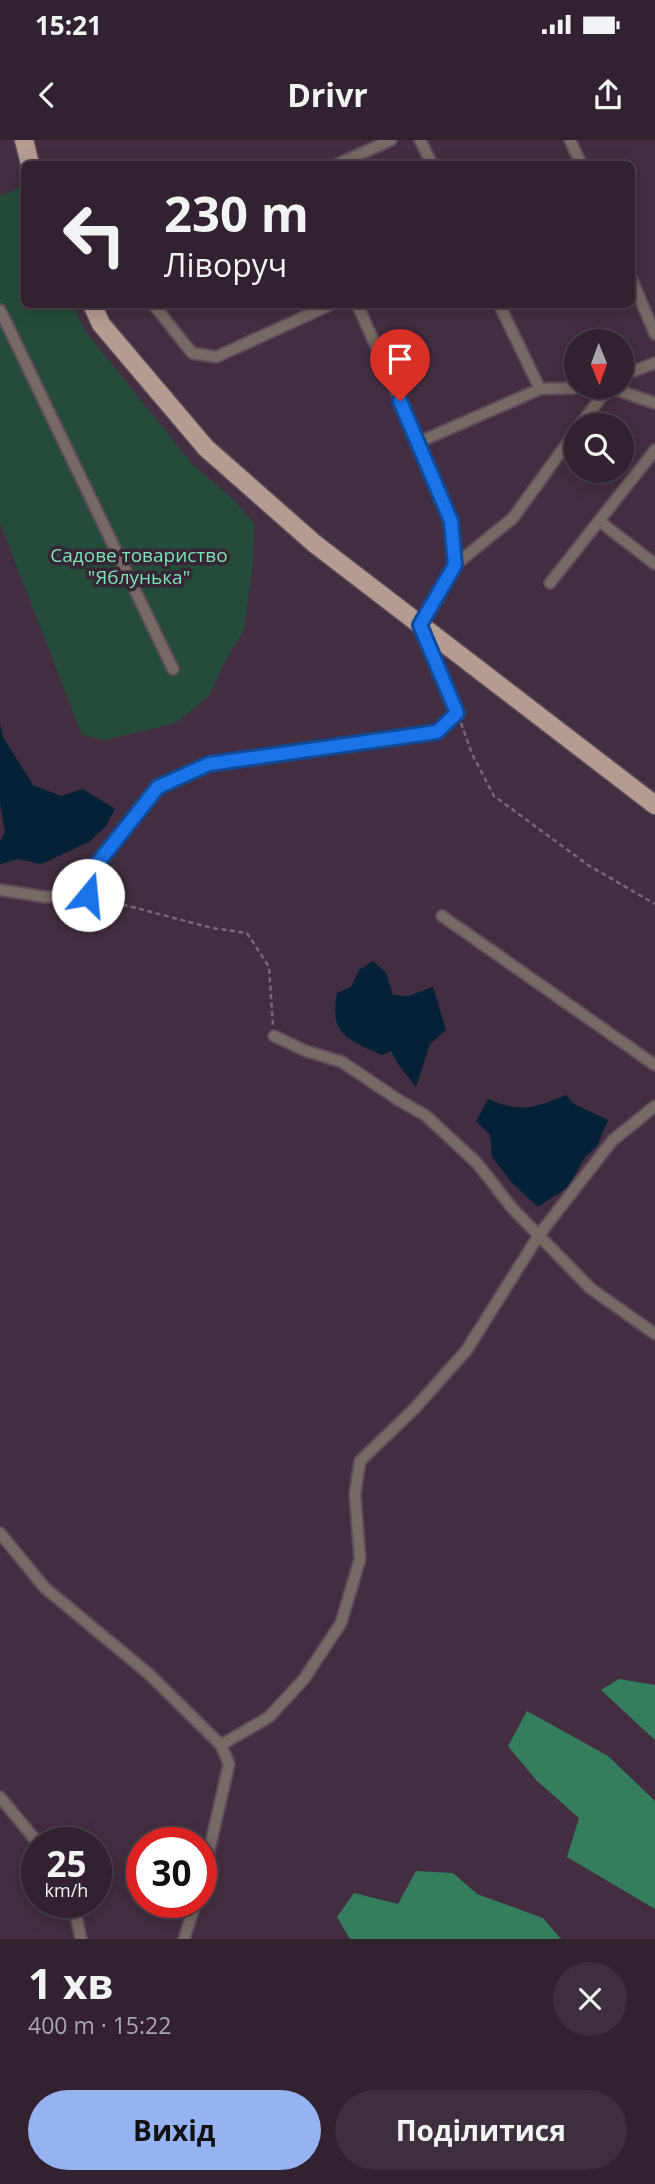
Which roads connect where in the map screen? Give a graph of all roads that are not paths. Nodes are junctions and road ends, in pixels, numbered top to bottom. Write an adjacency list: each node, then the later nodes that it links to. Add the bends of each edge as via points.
1 (24, 140): 5 (main road)
2 (391, 140): 6 (street)
3 (421, 140): 7 (street)
4 (570, 140): 8 (street)
5 (29, 161)
6 (345, 161)
7 (431, 161)
8 (580, 161)
9 (635, 287): 16 (street)
10 (94, 308): 30 (main road, via 101,324 206,448 316,544)
11 (156, 308): 12 (street, via 192,353 216,357)
12 (323, 308)
13 (360, 308): 23 (street)
14 (501, 308): 20 (street)
15 (0, 310): 31 (street)
16 (655, 334)
17 (655, 363): 18 (street)
18 (634, 371)
19 (564, 388): 20 (street)
20 (540, 389): 23 (street)
21 (634, 396): 22 (street)
22 (655, 404)
23 (419, 442): 28 (street, via 451,521)
24 (564, 448): 28 (street, via 513,518)
25 (655, 450): 26 (street)
26 (599, 521): 27 (street); 29 (street)
27 (655, 564)
28 (455, 565): 30 (street)
29 (550, 583)
30 (420, 625): 32 (main road); 33 (street, via 457,713 437,732 209,764 158,787 93,869 88,895 46,897)
31 (173, 669)
32 (655, 805)
33 (0, 890)
34 (442, 916): 36 (street)
35 (274, 1036): 38 (street, via 342,1062 425,1115 477,1163)
36 (655, 1065)
37 (655, 1106): 38 (street, via 612,1141)
38 (540, 1235): 39 (street, via 590,1288); 41 (street, via 466,1351 360,1461 355,1494 360,1559 341,1623 304,1679 269,1717)
39 (655, 1334)
40 (0, 1533): 41 (street, via 45,1588 149,1674)
41 (221, 1745): 44 (street, via 229,1764)
42 (0, 1797): 43 (street)
43 (25, 1827)
44 (215, 1827)
45 (76, 1918): 47 (street)
46 (191, 1918): 48 (street)
47 (81, 1939)
48 (184, 1939)

